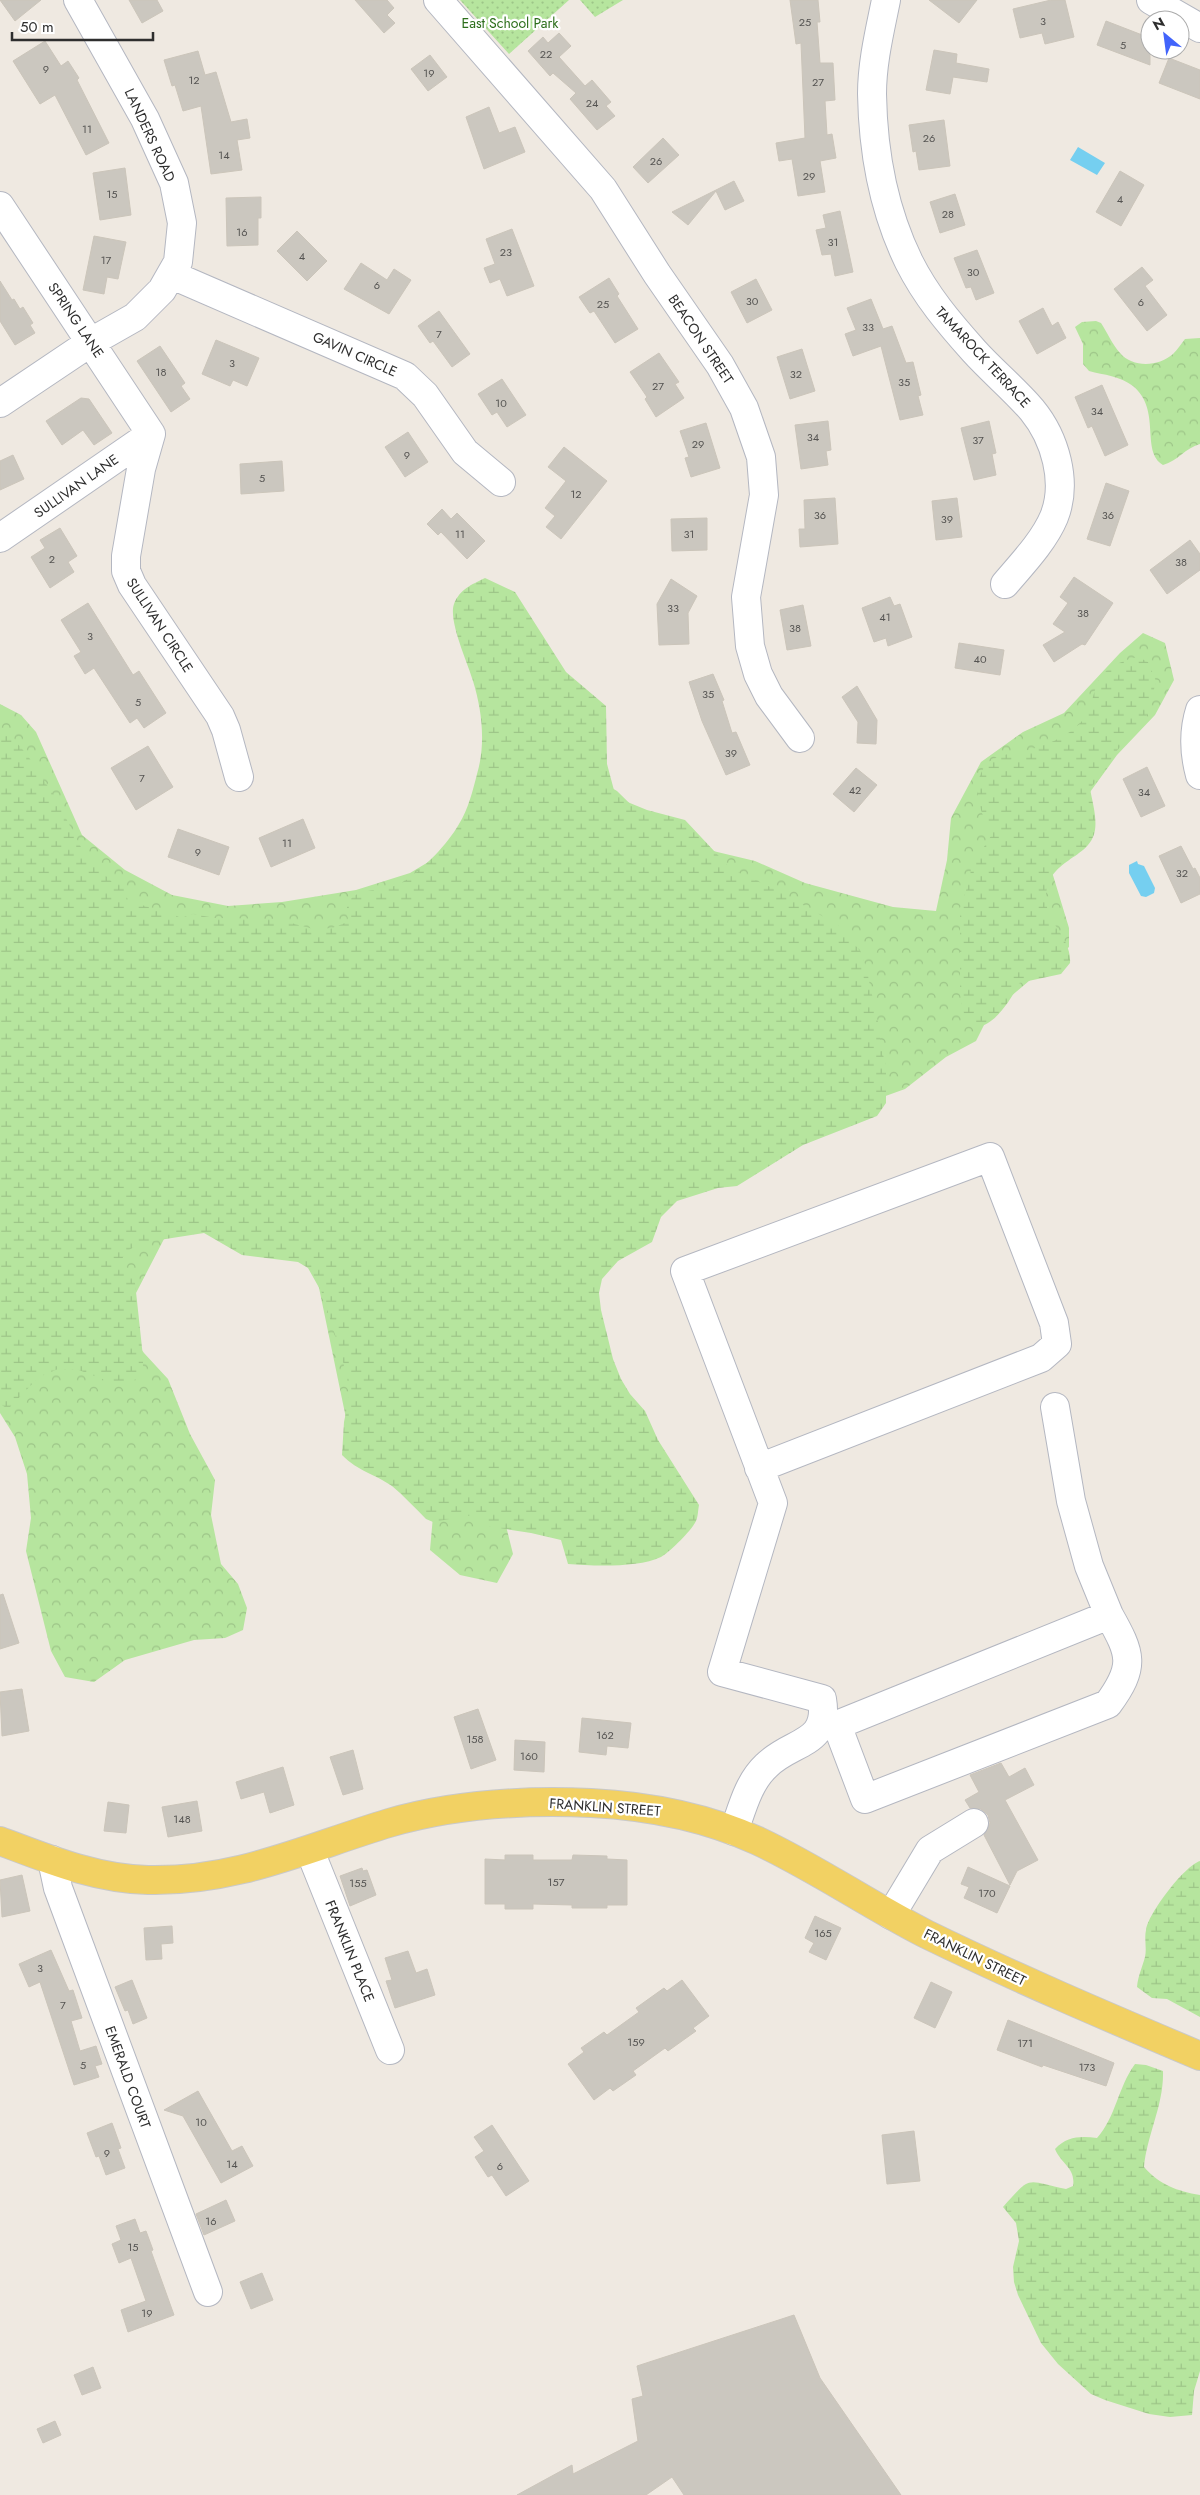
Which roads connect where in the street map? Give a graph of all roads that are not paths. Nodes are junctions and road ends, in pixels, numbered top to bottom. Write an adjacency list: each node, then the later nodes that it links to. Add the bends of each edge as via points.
1 (78, 0): 7 (street, LANDERS ROAD, via 145,119 174,183 181,211 182,237)
2 (438, 0): 15 (street, BEACON STREET, via 608,195 657,274 720,365 744,408 761,457 764,495 746,597 750,646 768,696)
3 (886, 0): 13 (street, TAMAROCK TERRACE, via 878,36 872,93 880,174 892,221 910,263 935,306 987,366 1034,412 1050,441 1058,470 1060,493 1053,518)
4 (1151, 0): 5 (street)
5 (1200, 28)
6 (0, 206): 8 (street, SPRING LANE)
7 (172, 275): 8 (street, LANDERS ROAD, via 135,317); 11 (street, GAVIN CIRCLE, via 405,376 425,395 465,452)
8 (92, 342): 9 (street, LANDERS ROAD); 10 (street, SPRING LANE)
9 (0, 403)
10 (151, 434): 12 (street, SULLIVAN LANE); 17 (street, SULLIVAN CIRCLE, via 141,470 126,571 132,585 220,716)
11 (501, 482)
12 (0, 538)
13 (1006, 584)
14 (1200, 710): 16 (street, via 1194,745)
15 (800, 738)
16 (1200, 775)
17 (238, 778)
18 (1054, 1407): 20 (street, via 1071,1501 1089,1566)
19 (759, 1468): 19 (street, via 685,1270 990,1157 1054,1323 1057,1344 1041,1358); 21 (street, via 772,1503 722,1672 822,1699)
20 (1109, 1615): 21 (street); 21 (street, via 1122,1639 1128,1664 1124,1683 1108,1704 865,1799)
21 (829, 1726): 23 (street, via 808,1741 782,1752 765,1766 752,1783)
22 (974, 1823): 27 (street, via 930,1850)
23 (734, 1831): 25 (main road, FRANKLIN STREET, via 647,1808 591,1803 499,1804 390,1823); 27 (main road, FRANKLIN STREET, via 787,1855)
24 (0, 1842): 26 (main road, FRANKLIN STREET)
25 (310, 1851): 26 (main road, FRANKLIN STREET, via 241,1871 164,1880 96,1873); 28 (street, FRANKLIN PLACE)
26 (52, 1860): 30 (street, EMERALD COURT, via 58,1888)
27 (891, 1915): 29 (main road, FRANKLIN STREET, via 1043,1990)
28 (390, 2050)
29 (1200, 2056)
30 (208, 2292)

